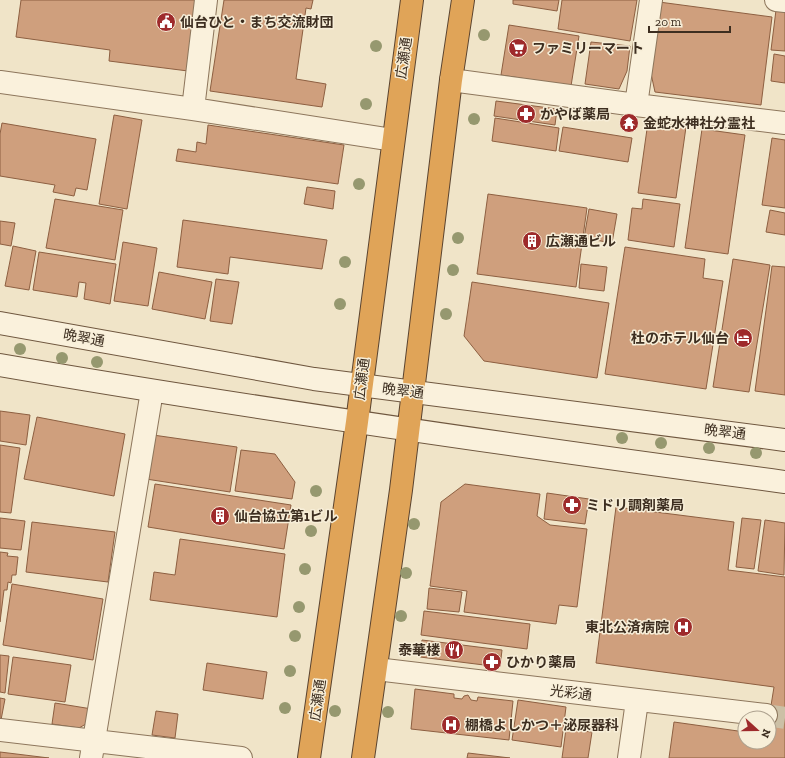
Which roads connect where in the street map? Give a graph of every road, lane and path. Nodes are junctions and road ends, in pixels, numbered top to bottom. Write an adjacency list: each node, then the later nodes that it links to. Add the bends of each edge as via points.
1 (206, 0): 10 (street)
2 (412, 0): 12 (highway, 広瀬通)
3 (463, 0): 7 (highway)
4 (652, 0): 9 (street)
5 (776, 0): 6 (street)
6 (785, 1)
7 (451, 80): 9 (street); 17 (highway)
8 (0, 82): 10 (street)
9 (636, 105): 11 (street)
10 (193, 108): 12 (street)
11 (785, 123)
12 (393, 140): 15 (highway, 広瀬通)
13 (0, 323): 15 (street, 晩翠通)
14 (0, 365): 16 (street)
15 (360, 386): 17 (street, 晩翠通); 18 (highway, 広瀬通)
16 (152, 391): 18 (street); 26 (street)
17 (413, 392): 19 (highway); 20 (street, 晩翠通)
18 (356, 422): 19 (street); 28 (highway, 広瀬通)
19 (408, 430): 21 (street); 22 (highway)
20 (785, 440)
21 (785, 482)
22 (376, 669): 23 (street, 光彩通); 29 (highway)
23 (637, 701): 24 (street, 光彩通); 30 (street)
24 (737, 712)
25 (0, 730): 26 (street)
26 (92, 749): 27 (street)
27 (242, 758)
28 (309, 758)
29 (363, 758)
30 (629, 758)

